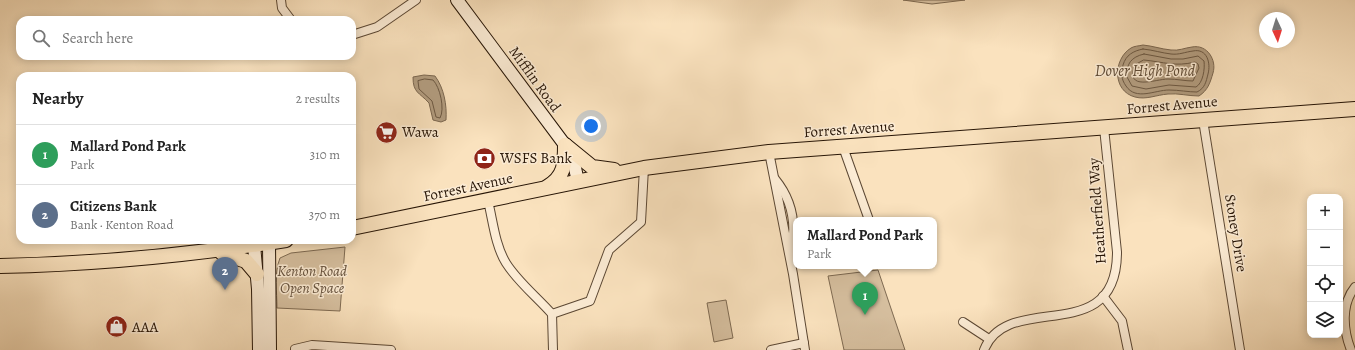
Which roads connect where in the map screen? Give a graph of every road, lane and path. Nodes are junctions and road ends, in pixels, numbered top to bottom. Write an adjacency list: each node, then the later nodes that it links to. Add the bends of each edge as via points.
1 (281, 0): 4 (street, via 282,8)
2 (416, 0): 5 (street, via 377,27)
3 (458, 0): 9 (main road, Mifflin Road)
4 (288, 16)
5 (356, 34)
6 (1355, 109): 7 (highway, Forrest Avenue)
7 (1203, 120): 8 (highway, Forrest Avenue); 40 (street, Stoney Drive)
8 (1104, 128): 10 (highway, Forrest Avenue); 26 (street, Heatherfield Way, via 1117,260 1113,278)
9 (564, 145): 13 (highway, via 592,167); 14 (main road, Mifflin Road, via 574,163); 15 (highway, via 563,172 556,182)
10 (843, 147): 11 (highway, Forrest Avenue); 17 (street)
11 (769, 152): 12 (highway, Forrest Avenue); 30 (street)
12 (644, 168): 13 (highway, Forrest Avenue); 27 (street, via 641,222 609,250 590,301)
13 (630, 171): 14 (highway, Forrest Avenue)
14 (578, 182): 15 (highway, Forrest Avenue)
15 (543, 189): 16 (highway, Forrest Avenue)
16 (488, 201): 18 (highway, Forrest Avenue); 27 (street, via 498,243 506,262 518,279)
17 (868, 217)
18 (356, 227)
19 (262, 244): 21 (highway)
20 (269, 244): 33 (main road)
21 (254, 245): 22 (highway); 24 (main road)
22 (216, 251): 23 (highway, via 108,262); 24 (highway, via 242,259)
23 (0, 266)
24 (256, 274): 32 (main road)
25 (1355, 287): 41 (street, via 1347,301 1345,323)
26 (1103, 296): 29 (street, Heatherfield Way, via 1076,313 1013,322); 39 (street, via 1122,321)
27 (552, 314): 36 (street)
28 (963, 322): 29 (street)
29 (989, 339): 38 (street, Heatherfield Way)
30 (804, 347): 37 (street)
31 (295, 349): 34 (street, via 312,345)
32 (259, 350)
33 (270, 350)
34 (376, 350): 35 (street)
35 (391, 350)
36 (553, 350)
37 (771, 350)
38 (984, 350)
39 (1128, 350)
40 (1240, 350)
41 (1351, 350)

